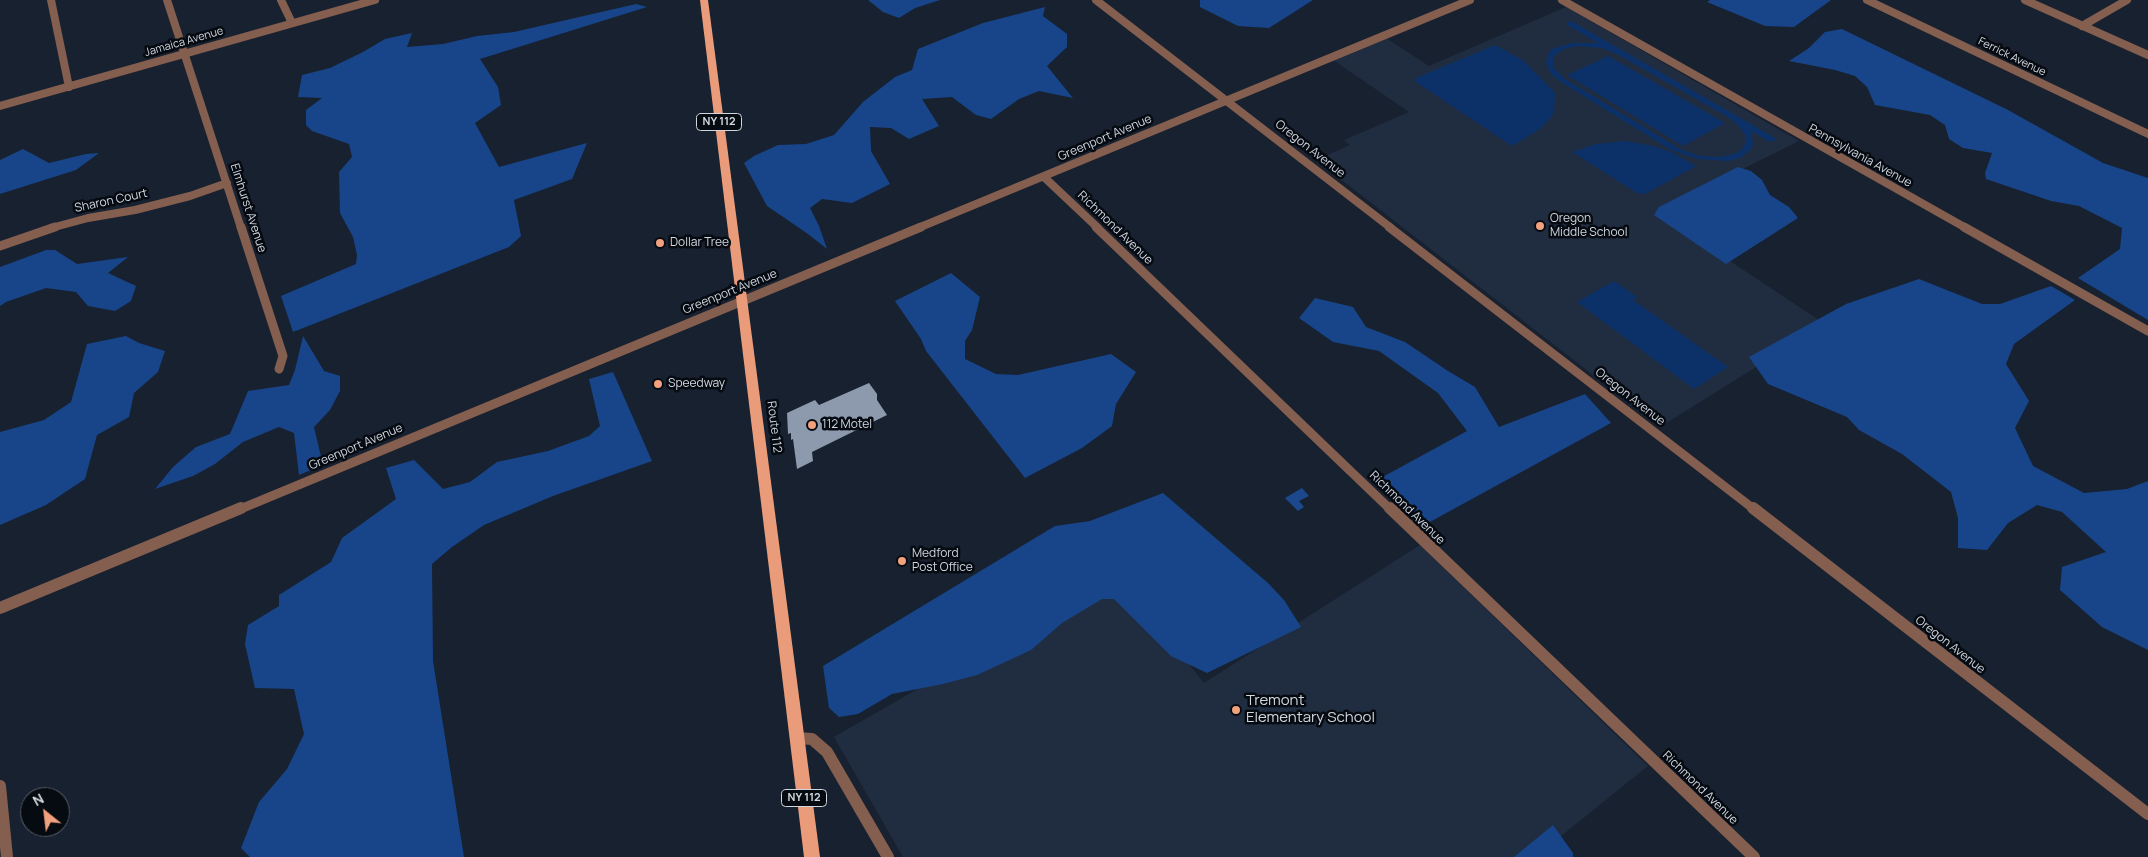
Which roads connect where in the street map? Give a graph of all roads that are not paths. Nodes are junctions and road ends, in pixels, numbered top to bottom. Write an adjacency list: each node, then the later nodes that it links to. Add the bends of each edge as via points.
1 (51, 0): 16 (street)
2 (167, 0): 14 (street, Elmhurst Avenue)
3 (282, 0): 12 (street)
4 (374, 0): 12 (street, Jamaica Avenue)
5 (704, 0): 23 (main road, Route 112 / NY 112)
6 (1096, 0): 17 (street, Oregon Avenue)
7 (1470, 0): 17 (street, Greenport Avenue)
8 (1562, 0): 24 (street, Pennsylvania Avenue)
9 (1867, 0): 19 (street, Ferrick Avenue)
10 (2025, 0): 13 (street)
11 (2128, 0): 13 (street)
12 (292, 23): 14 (street, Jamaica Avenue)
13 (2082, 26): 15 (street)
14 (185, 54): 16 (street, Jamaica Avenue); 21 (street, Elmhurst Avenue)
15 (2148, 55)
16 (69, 87): 18 (street, Jamaica Avenue)
17 (1226, 100): 20 (street, Greenport Avenue); 29 (street, Oregon Avenue)
18 (0, 106)
19 (2148, 134)
20 (1044, 177): 23 (street, Greenport Avenue); 33 (street, Richmond Avenue)
21 (227, 183): 22 (street, Sharon Court, via 190,196 37,232); 25 (street, Elmhurst Avenue, via 283,356)
22 (0, 246)
23 (742, 300): 26 (street, Greenport Avenue); 27 (main road, Route 112 / NY 112)
24 (2148, 331)
25 (279, 370)
26 (0, 608)
27 (797, 738): 31 (main road, Route 112 / NY 112); 32 (street, via 812,739 827,752)
28 (0, 786): 30 (street)
29 (2148, 814)
30 (7, 857)
31 (812, 857)
32 (888, 857)
33 (1754, 857)

